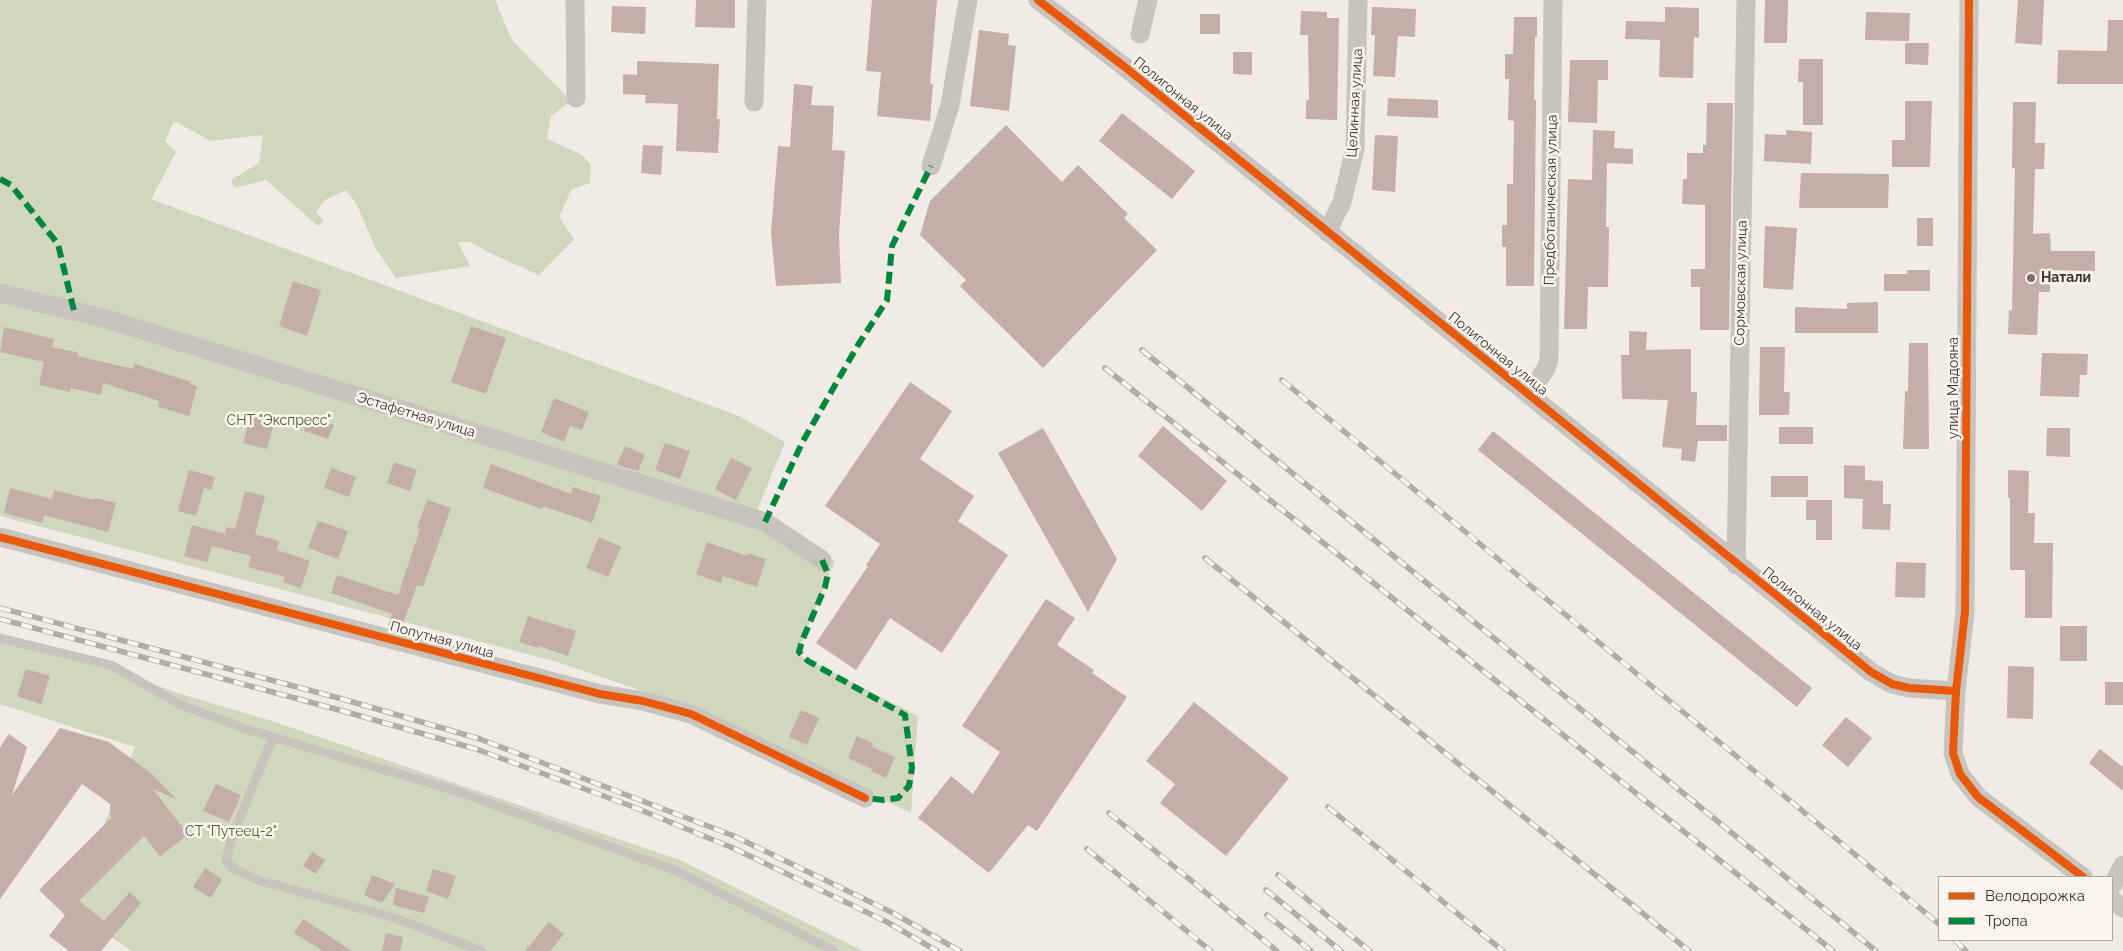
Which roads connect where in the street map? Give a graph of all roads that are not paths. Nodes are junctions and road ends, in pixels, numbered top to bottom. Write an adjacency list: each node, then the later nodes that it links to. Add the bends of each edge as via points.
1 (575, 0): 11 (street)
2 (757, 0): 12 (street)
3 (968, 0): 13 (street, via 950,105)
4 (1038, 0): 14 (street, Полигонная улица)
5 (1148, 0): 10 (street)
6 (1358, 0): 14 (street, Целинная улица, via 1355,149 1342,202)
7 (1553, 0): 16 (street, Предботаническая улица, via 1549,359 1546,369)
8 (1746, 0): 19 (street, Сормовская улица)
9 (1969, 0): 21 (street, улица Мадояна, via 1965,612)
10 (1140, 34)
11 (576, 98)
12 (754, 102)
13 (931, 166)
14 (1327, 232): 16 (street, Полигонная улица)
15 (0, 293): 18 (street, Эстафетная улица, via 102,318 765,522)
16 (1528, 394): 19 (street, Полигонная улица)
17 (0, 537): 23 (street, Попутная улица, via 600,694 691,714)
18 (822, 560)
19 (1736, 565): 21 (street, Полигонная улица, via 1871,672 1892,684 1909,688)
20 (0, 638): 22 (lane, via 111,665 181,705)
21 (1956, 691): 25 (street, улица Мадояна, via 1953,753 1960,774 1978,797)
22 (273, 737): 27 (lane, via 230,842 226,861 234,869 258,880 395,918); 28 (lane, via 453,790 677,871)
23 (865, 798)
24 (2123, 865): 26 (street)
25 (2082, 876)
26 (2113, 884)
27 (482, 951)
28 (834, 951)

